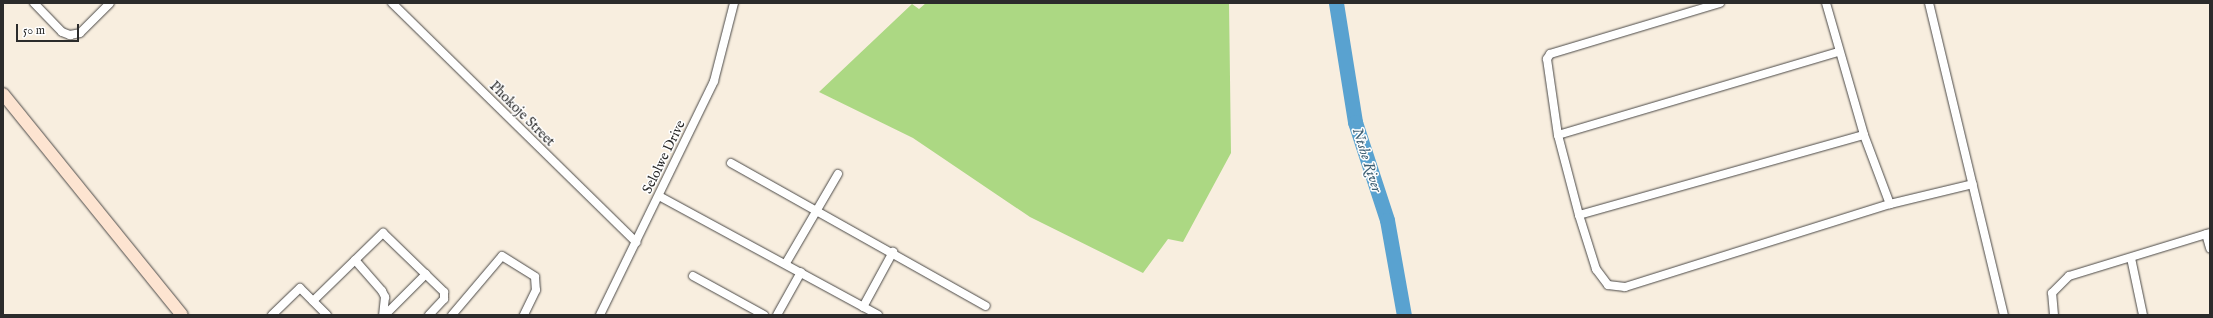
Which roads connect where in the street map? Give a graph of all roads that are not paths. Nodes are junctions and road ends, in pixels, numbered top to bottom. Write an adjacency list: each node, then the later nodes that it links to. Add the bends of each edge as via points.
1 (34, 3): 2 (street, via 62,32 70,35 80,32)
2 (110, 3)
3 (392, 3): 20 (street, Phokoje Street)
4 (734, 3): 15 (street, Selolwe Drive, via 714,81)
5 (1720, 3): 10 (street, via 1550,54 1545,65)
6 (1826, 3): 8 (street)
7 (1929, 3): 14 (street)
8 (1840, 52): 10 (street); 11 (street)
9 (3, 94): 33 (street)
10 (1558, 135): 18 (street)
11 (1864, 135): 16 (street); 18 (street)
12 (731, 163): 17 (street)
13 (838, 174): 17 (street)
14 (1973, 184): 16 (street); 32 (street)
15 (659, 196): 20 (street, Selolwe Drive); 25 (street)
16 (1890, 204): 18 (street, via 1624,287 1608,285 1600,278)
17 (815, 212): 22 (street); 25 (street)
18 (1579, 215)
19 (2208, 233): 21 (street); 23 (street)
20 (636, 242): 40 (street, Selolwe Drive)
21 (2210, 248)
22 (893, 252): 30 (street); 31 (street)
23 (2131, 258): 44 (street, via 2061,281 2052,293); 45 (street)
24 (355, 260): 27 (street, via 383,233); 29 (street); 36 (street, via 382,290 385,296)
25 (786, 263): 26 (street)
26 (801, 272): 30 (street); 42 (street)
27 (426, 274): 36 (street); 37 (street, via 445,296)
28 (693, 276): 41 (street)
29 (313, 300): 34 (street, via 300,288); 35 (street)
30 (863, 306): 43 (street)
31 (986, 306)
32 (2001, 314)
33 (182, 315)
34 (272, 315)
35 (327, 315)
36 (384, 315)
37 (429, 315)
38 (452, 315): 39 (street, via 502,256 535,277 536,290)
39 (524, 315)
40 (600, 315)
41 (764, 315)
42 (777, 315)
43 (878, 315)
44 (2054, 315)
45 (2143, 315)

